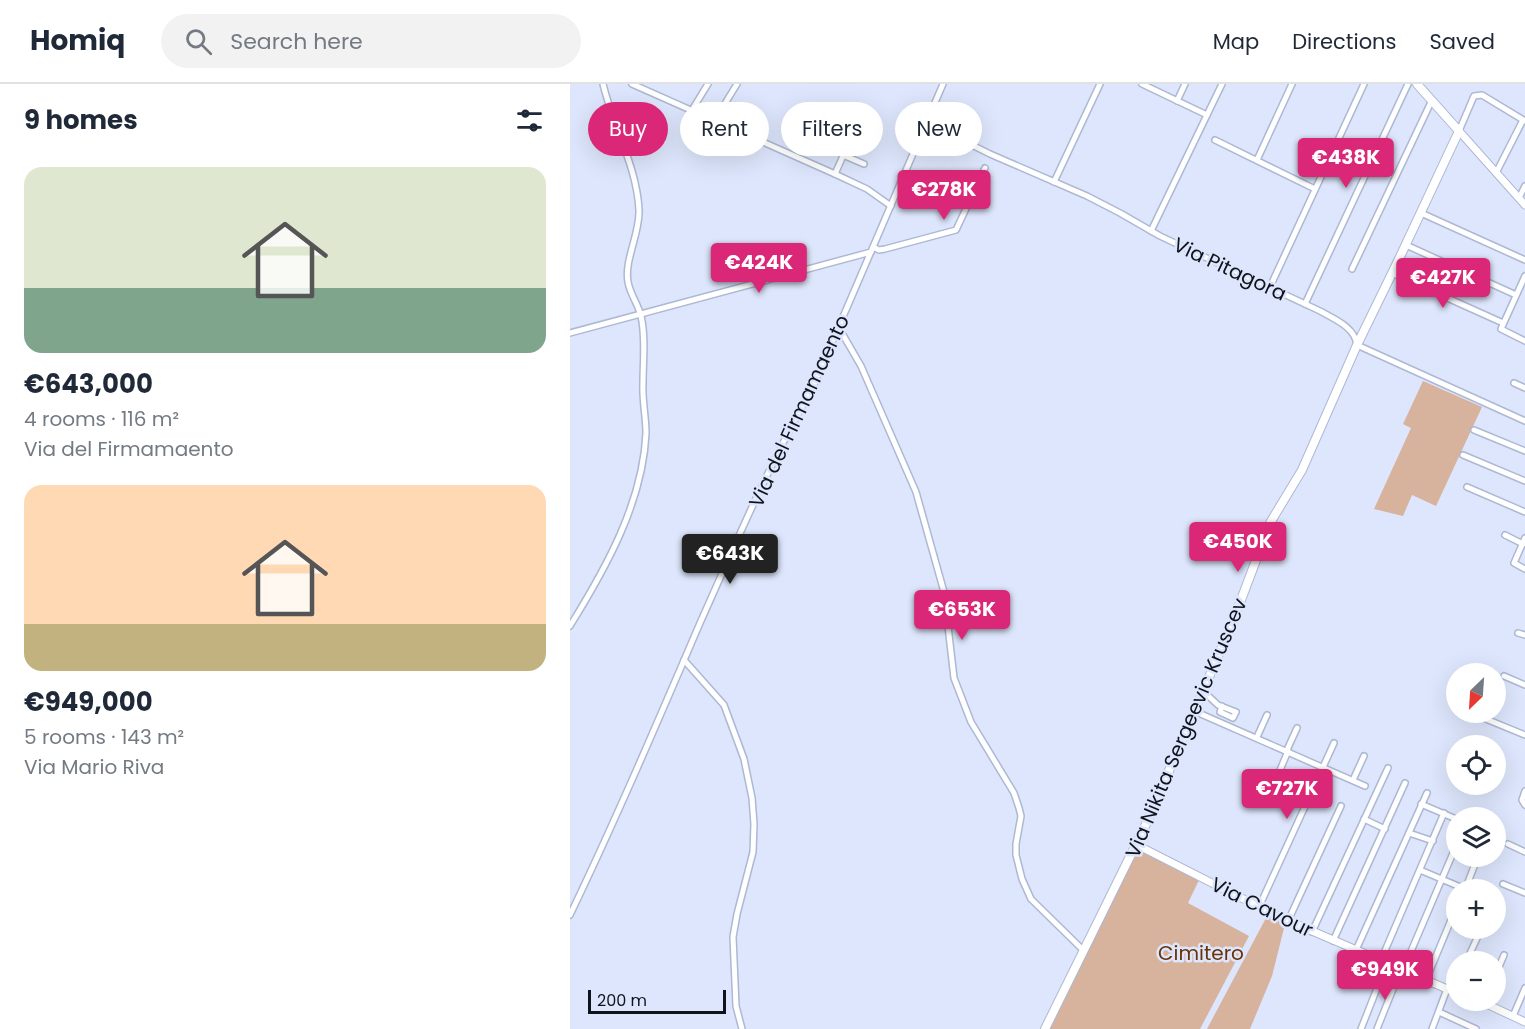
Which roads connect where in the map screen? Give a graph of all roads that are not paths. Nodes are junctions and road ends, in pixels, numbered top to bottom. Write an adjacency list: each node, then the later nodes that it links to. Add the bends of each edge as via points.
1 (603, 84): 51 (street, via 637,195 638,225 627,273)
2 (632, 84): 19 (street)
3 (708, 84): 16 (street)
4 (737, 84): 17 (street)
5 (941, 84): 18 (street, Via del Firmamaento)
6 (1100, 84): 34 (street)
7 (1185, 84): 15 (street)
8 (1222, 84): 20 (street)
9 (1292, 84): 29 (street)
10 (1364, 84): 36 (street)
11 (1408, 84): 50 (street)
12 (1146, 85): 15 (street)
13 (1419, 85): 14 (main road)
14 (1432, 100): 22 (main road); 45 (street)
15 (1177, 101): 20 (street)
16 (698, 102)
17 (726, 102)
18 (936, 102)
19 (680, 104)
20 (1207, 115): 41 (street)
21 (1524, 120): 22 (street, via 1478,95 1474,96); 32 (street)
22 (1459, 131): 32 (street); 40 (main road, Via Nikita Sergeevic Kruscev)
23 (1215, 140): 29 (street)
24 (769, 144): 33 (street)
25 (982, 148): 34 (street, Via Pitagora)
26 (842, 156): 33 (street)
27 (847, 156): 30 (street)
28 (913, 156): 39 (street, Via del Firmamaento)
29 (1257, 160): 36 (street)
30 (864, 164)
31 (985, 168): 43 (street, via 956,230)
32 (1496, 173): 37 (street)
33 (835, 174): 39 (street)
34 (1054, 182): 41 (street, Via Pitagora)
35 (1525, 186): 37 (street)
36 (1315, 189): 48 (street)
37 (1519, 198): 38 (street)
38 (1525, 205)
39 (891, 206): 43 (street, Via del Firmamaento)
40 (1421, 213): 42 (main road, Via Nikita Sergeevic Kruscev); 44 (street)
41 (1151, 231): 48 (street, Via Pitagora)
42 (1406, 245): 46 (main road, Via Nikita Sergeevic Kruscev); 49 (street)
43 (872, 250): 51 (street); 53 (street, Via del Firmamaento)
44 (1525, 260)
45 (1352, 269)
46 (1392, 273): 52 (street); 56 (main road, Via Nikita Sergeevic Kruscev)
47 (1525, 276): 49 (street)
48 (1270, 287): 50 (street, Via Pitagora)
49 (1516, 295): 52 (street)
50 (1305, 304): 56 (street, Via Pitagora, via 1341,322 1352,332)
51 (640, 314): 54 (street); 69 (street, via 646,434 640,476 616,540)
52 (1502, 326): 55 (street)
53 (839, 328): 72 (street, Via del Firmamaento); 117 (street, via 861,366 916,492 944,592 954,678 971,722 1019,808 1016,855 1025,890)
54 (570, 333)
55 (1525, 340)
56 (1356, 345): 59 (street); 75 (main road, Via Nikita Sergeevic Kruscev, via 1304,465 1270,523)
57 (1514, 384): 58 (street)
58 (1525, 388)
59 (1525, 421)
60 (1474, 430): 61 (street)
61 (1525, 451)
62 (1463, 456): 63 (street)
63 (1525, 481)
64 (1467, 487): 65 (street)
65 (1525, 512)
66 (1505, 535): 67 (street)
67 (1524, 542): 68 (street, via 1514,563)
68 (1525, 569)
69 (570, 626)
70 (1518, 633): 71 (street)
71 (1525, 635)
72 (684, 660): 112 (street, Via del Firmamaento); 129 (street, via 724,705 744,759 752,798 753,852 733,937 736,1006)
73 (1506, 677): 74 (street)
74 (1525, 686)
75 (1203, 691): 76 (main road, Via Nikita Sergeevic Kruscev); 79 (street, via 1222,706 1220,712 1231,717)
76 (1194, 711): 79 (street); 103 (main road, Via Nikita Sergeevic Kruscev)
77 (1267, 715): 82 (street)
78 (1496, 723): 81 (street)
79 (1227, 725): 82 (street)
80 (1297, 728): 84 (street)
81 (1525, 735)
82 (1257, 737): 84 (street)
83 (1335, 743): 86 (street)
84 (1288, 751): 86 (street); 88 (street)
85 (1364, 756): 89 (street)
86 (1324, 767): 89 (street); 111 (street)
87 (1388, 768): 98 (street)
88 (1278, 775)
89 (1353, 780): 91 (street)
90 (1406, 783): 99 (street)
91 (1365, 786)
92 (1525, 791): 95 (street)
93 (1427, 793): 94 (street)
94 (1421, 804): 97 (street); 100 (street)
95 (1525, 805)
96 (1341, 806): 113 (street)
97 (1444, 813): 101 (street)
98 (1364, 819): 99 (street); 114 (street)
99 (1385, 829): 116 (street)
100 (1409, 833): 101 (street); 118 (street)
101 (1432, 841): 106 (street)
102 (1508, 844): 104 (street)
103 (1137, 845): 111 (street, Via Cavour); 117 (main road, Via Nikita Sergeevic Kruscev)
104 (1525, 852)
105 (1447, 867): 107 (street)
106 (1420, 870): 107 (street); 119 (street)
107 (1442, 879): 108 (street); 120 (street)
108 (1446, 881)
109 (1506, 885): 110 (street)
110 (1525, 893)
111 (1259, 907): 113 (street, Via Cavour)
112 (570, 915)
113 (1288, 921): 114 (street, Via Cavour)
114 (1312, 932): 116 (street, Via Cavour)
115 (1446, 932): 121 (street)
116 (1333, 941): 118 (street, Via Cavour)
117 (1083, 950): 130 (main road, Via Nikita Sergeevic Kruscev)
118 (1356, 951): 119 (street, Via Cavour)
119 (1384, 962): 120 (street, Via Cavour); 131 (street)
120 (1402, 970): 121 (street, Via Cavour); 132 (street)
121 (1426, 980): 122 (street, Via Cavour)
122 (1446, 987)
123 (1525, 988): 127 (street)
124 (1446, 1000): 126 (street)
125 (1502, 1011): 127 (street)
126 (1439, 1012): 133 (street); 134 (street)
127 (1513, 1016): 128 (street)
128 (1525, 1022)
129 (742, 1029)
130 (1045, 1029)
131 (1361, 1029)
132 (1377, 1029)
133 (1432, 1029)
134 (1476, 1029)

